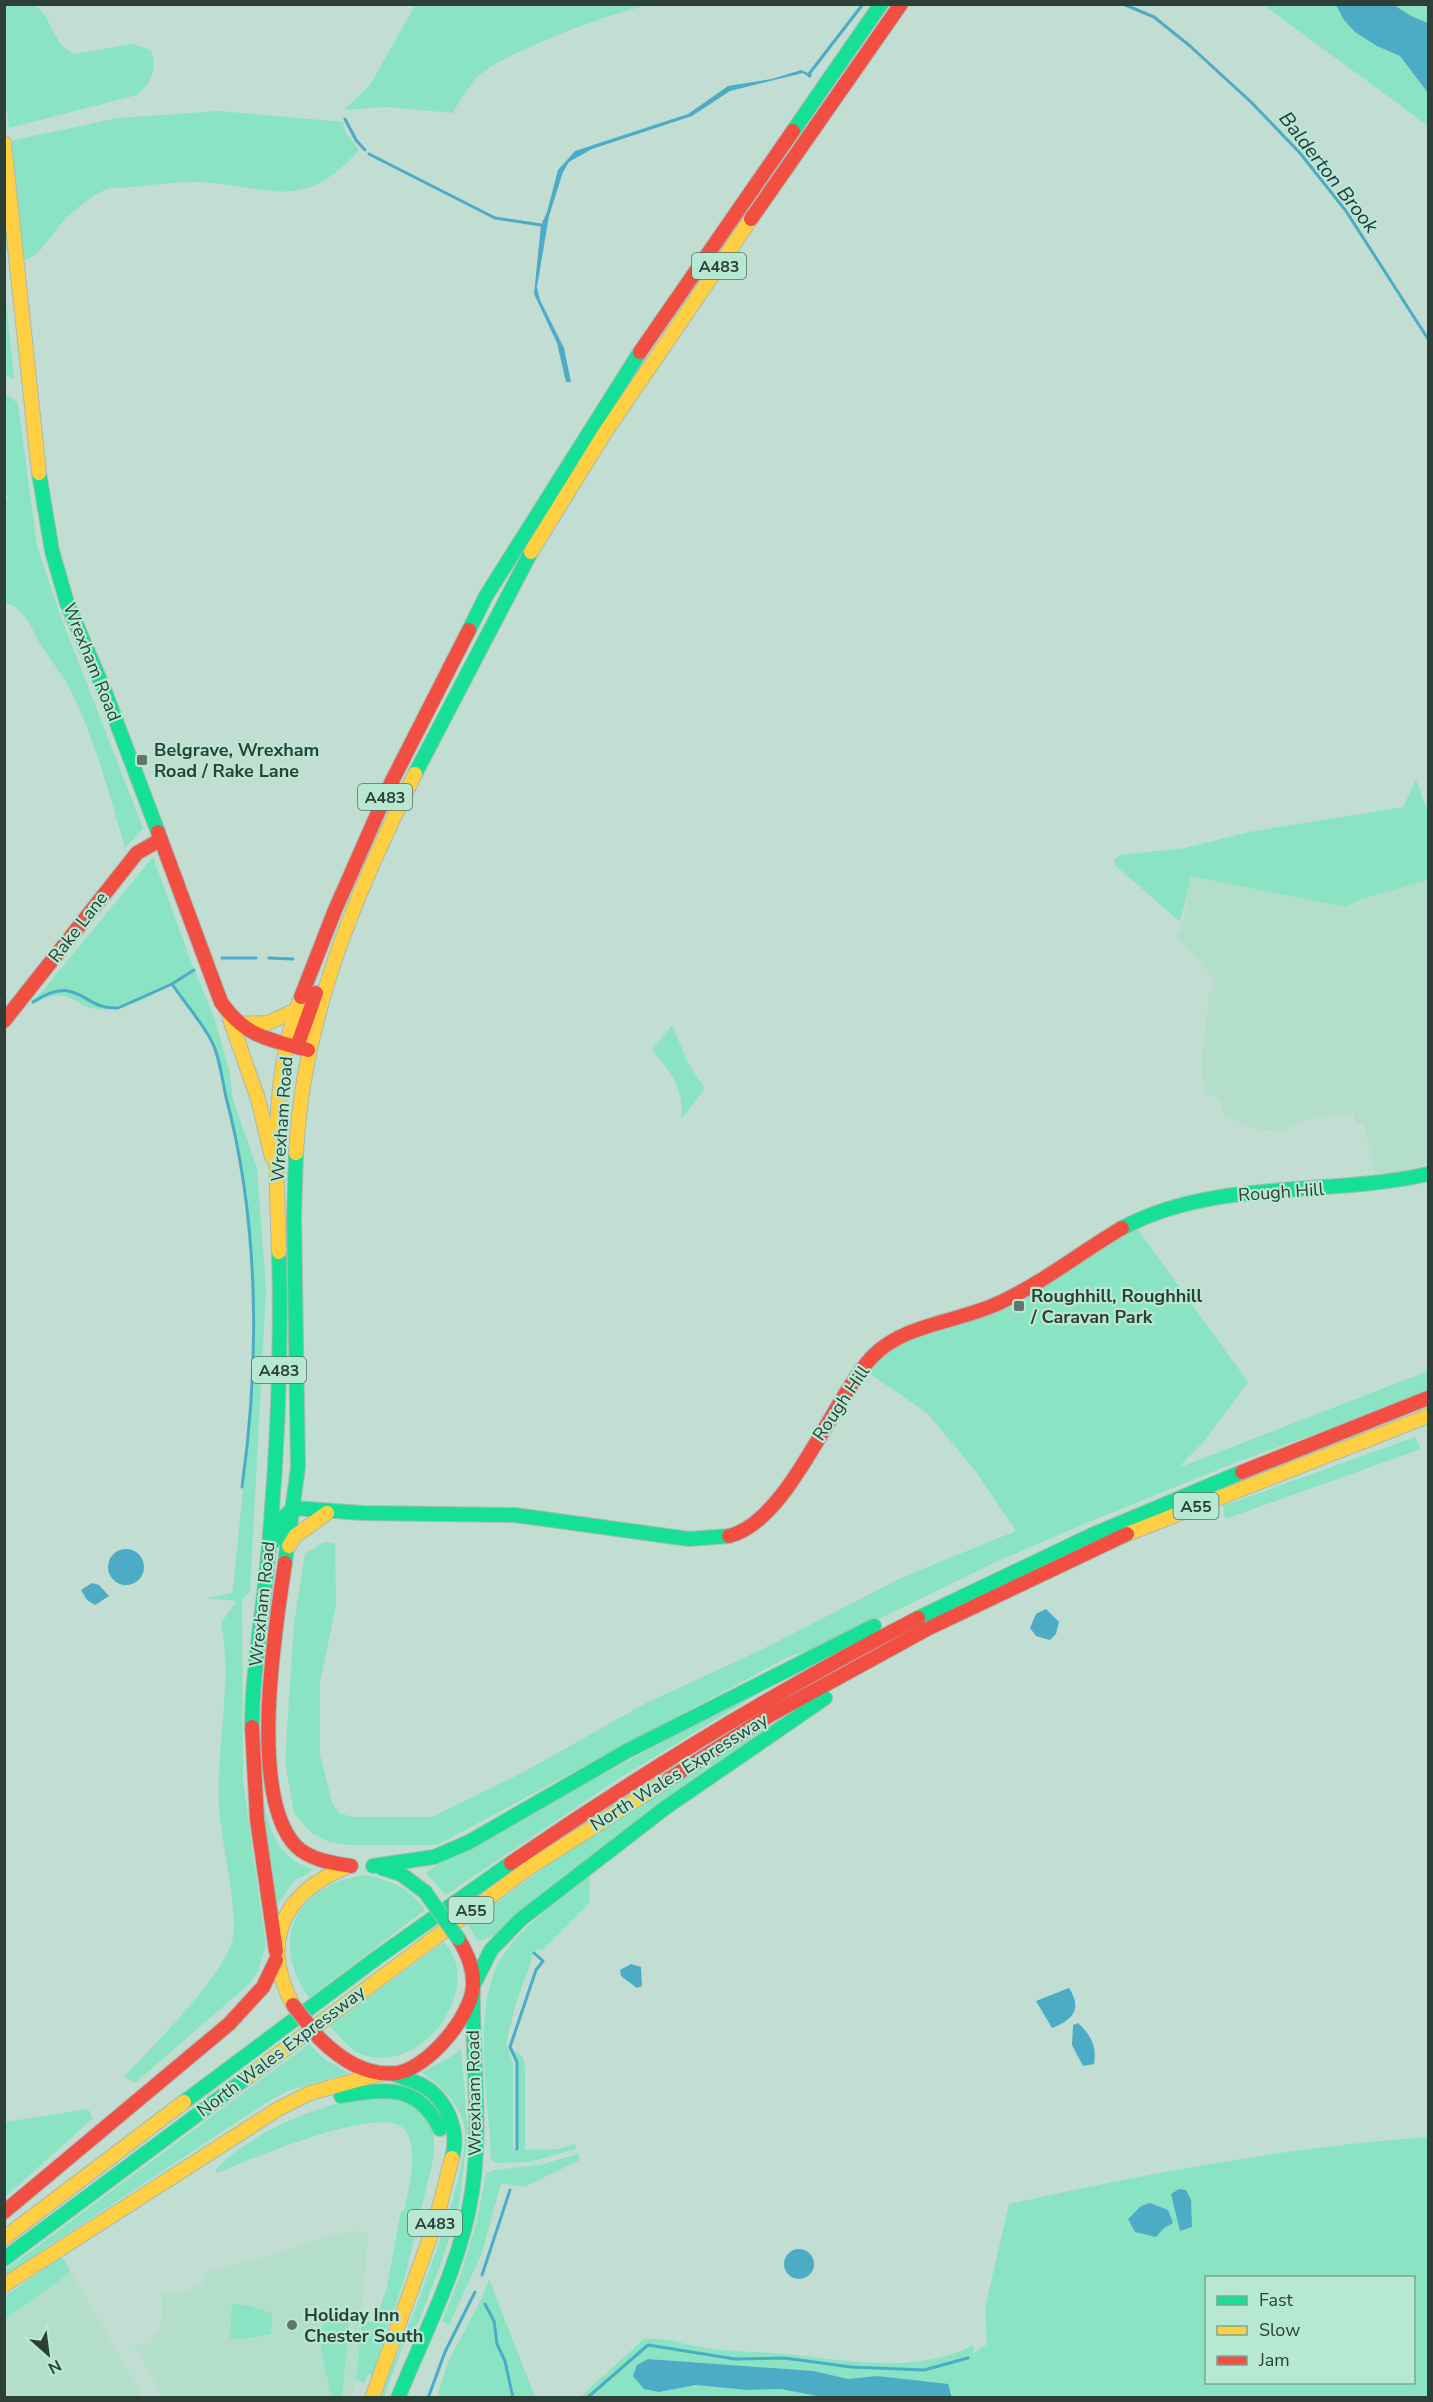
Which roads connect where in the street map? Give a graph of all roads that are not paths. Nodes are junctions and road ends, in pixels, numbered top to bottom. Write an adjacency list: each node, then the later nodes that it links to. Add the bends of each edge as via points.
1 (881, 4): 5 (main road, A483, via 619,382 486,596 391,783)
2 (901, 4): 8 (main road, A483, via 641,378 543,532 405,793)
3 (4, 143): 4 (main road, Wrexham Road, via 40,483 52,550 68,603)
4 (160, 840): 6 (main road, Wrexham Road, via 214,987); 7 (main road, Rake Lane, via 137,853)
5 (296, 1010): 6 (main road, via 260,1025); 8 (main road, A483)
6 (232, 1019): 8 (main road, Wrexham Road, via 254,1036); 9 (main road, via 258,1099)
7 (4, 1021)
8 (298, 1047): 9 (main road, Wrexham Road / A483, via 278,1117); 13 (main road, Wrexham Road / A483, via 293,1181 298,1438)
9 (276, 1174): 17 (main road, Wrexham Road / A483, via 281,1318)
10 (1428, 1174): 14 (main road, Rough Hill, via 1369,1186 1244,1194 1167,1208 1095,1242 998,1304 900,1338 877,1352 860,1372 769,1511 746,1531 715,1539 687,1538 551,1518 479,1513)
11 (1428, 1398): 15 (main road, North Wales Expressway / A55, via 1260,1462)
12 (1428, 1416): 18 (main road, North Wales Expressway / A55, via 1130,1533)
13 (294, 1508): 14 (main road, Rough Hill); 16 (main road, Wrexham Road / A483); 17 (main road, via 279,1521)
14 (327, 1513): 16 (main road, via 296,1536)
15 (1078, 1539): 20 (main road, via 959,1586 828,1649 627,1751 470,1842 434,1857); 27 (main road, North Wales Expressway / A55, via 908,1622 768,1699 521,1853)
16 (287, 1550): 19 (main road, Wrexham Road / A483, via 272,1670 269,1751 277,1812 300,1850 320,1860)
17 (267, 1565): 21 (main road, Wrexham Road / A483, via 252,1706 252,1760)
18 (969, 1609): 22 (main road, via 819,1702 621,1841 520,1920 491,1950); 28 (main road, North Wales Expressway / A55, via 770,1715 527,1869)
19 (351, 1866): 20 (main road); 21 (main road, via 332,1872 301,1893 284,1922)
20 (373, 1866): 22 (main road, bridge, via 401,1874 425,1892 458,1938 472,1966)
21 (276, 1955): 23 (main road, bridge, via 293,2005 319,2038 360,2068); 25 (main road, via 263,1987 229,2024)
22 (473, 1989): 23 (main road, via 441,2046 421,2062); 31 (main road, Wrexham Road / A483, via 471,2048 477,2130 472,2194 452,2268)
23 (387, 2073): 24 (main road, via 310,2093 278,2109); 26 (main road, Wrexham Road / A483, via 422,2085 448,2112 454,2132 453,2152)
24 (204, 2159): 26 (main road, via 285,2116 325,2100 373,2090 410,2094 431,2110 441,2133 433,2196); 29 (main road)
25 (4, 2212)
26 (435, 2224): 30 (main road, Wrexham Road / A483)
27 (4, 2238)
28 (4, 2259)
29 (4, 2285)
30 (372, 2397)
31 (398, 2397)

